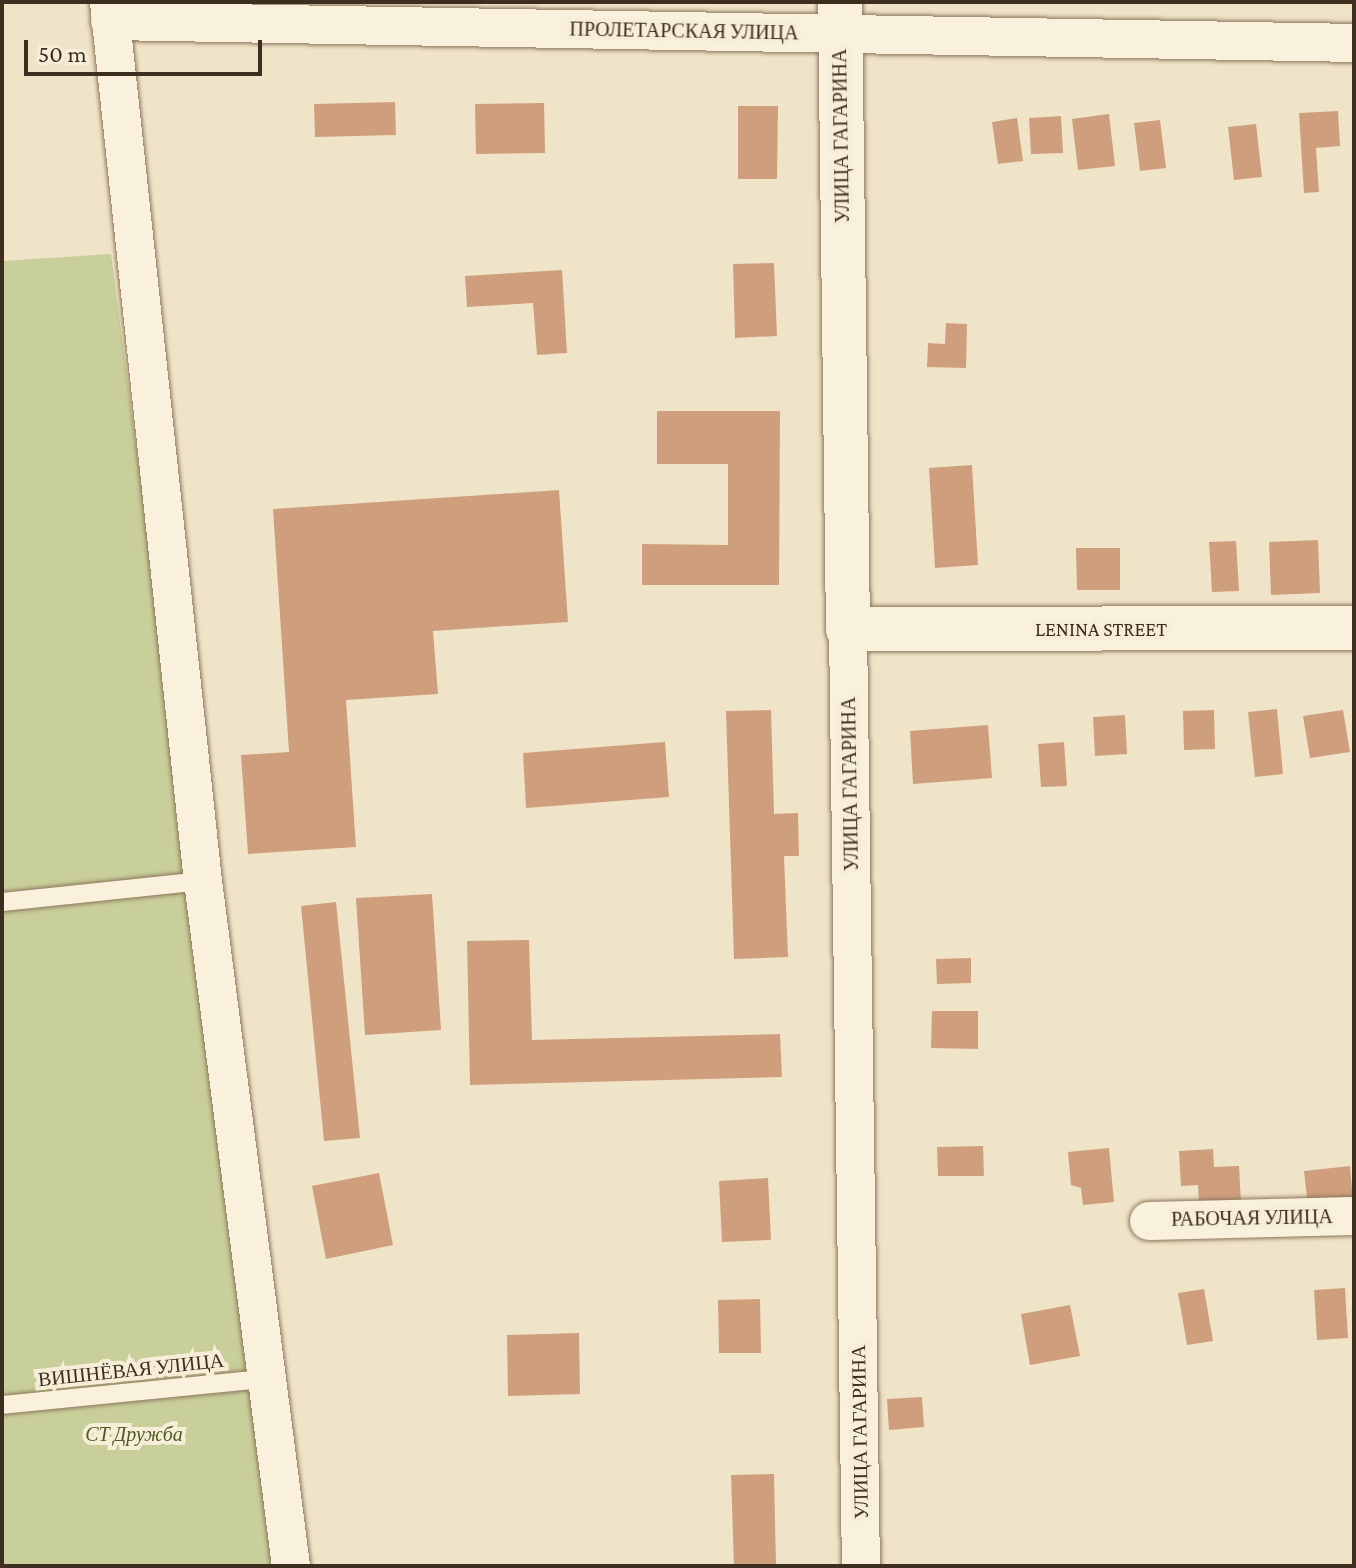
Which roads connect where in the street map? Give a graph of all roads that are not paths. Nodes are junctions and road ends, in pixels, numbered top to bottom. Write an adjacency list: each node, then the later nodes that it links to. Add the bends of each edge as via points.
1 (109, 12): 2 (street, ПРОЛЕТАРСКАЯ УЛИЦА); 6 (street)
2 (840, 18): 3 (street, ПРОЛЕТАРСКАЯ УЛИЦА); 5 (street, УЛИЦА ГАГАРИНА)
3 (1354, 43)
4 (1354, 628): 5 (street, LENINA STREET)
5 (848, 629): 13 (street, УЛИЦА ГАГАРИНА)
6 (203, 881): 7 (lane); 10 (street)
7 (2, 902)
8 (1354, 1216): 9 (street, РАБОЧАЯ УЛИЦА)
9 (1149, 1221)
10 (264, 1379): 11 (lane, ВИШНЁВАЯ УЛИЦА); 12 (street)
11 (2, 1405)
12 (291, 1566)
13 (861, 1566)

